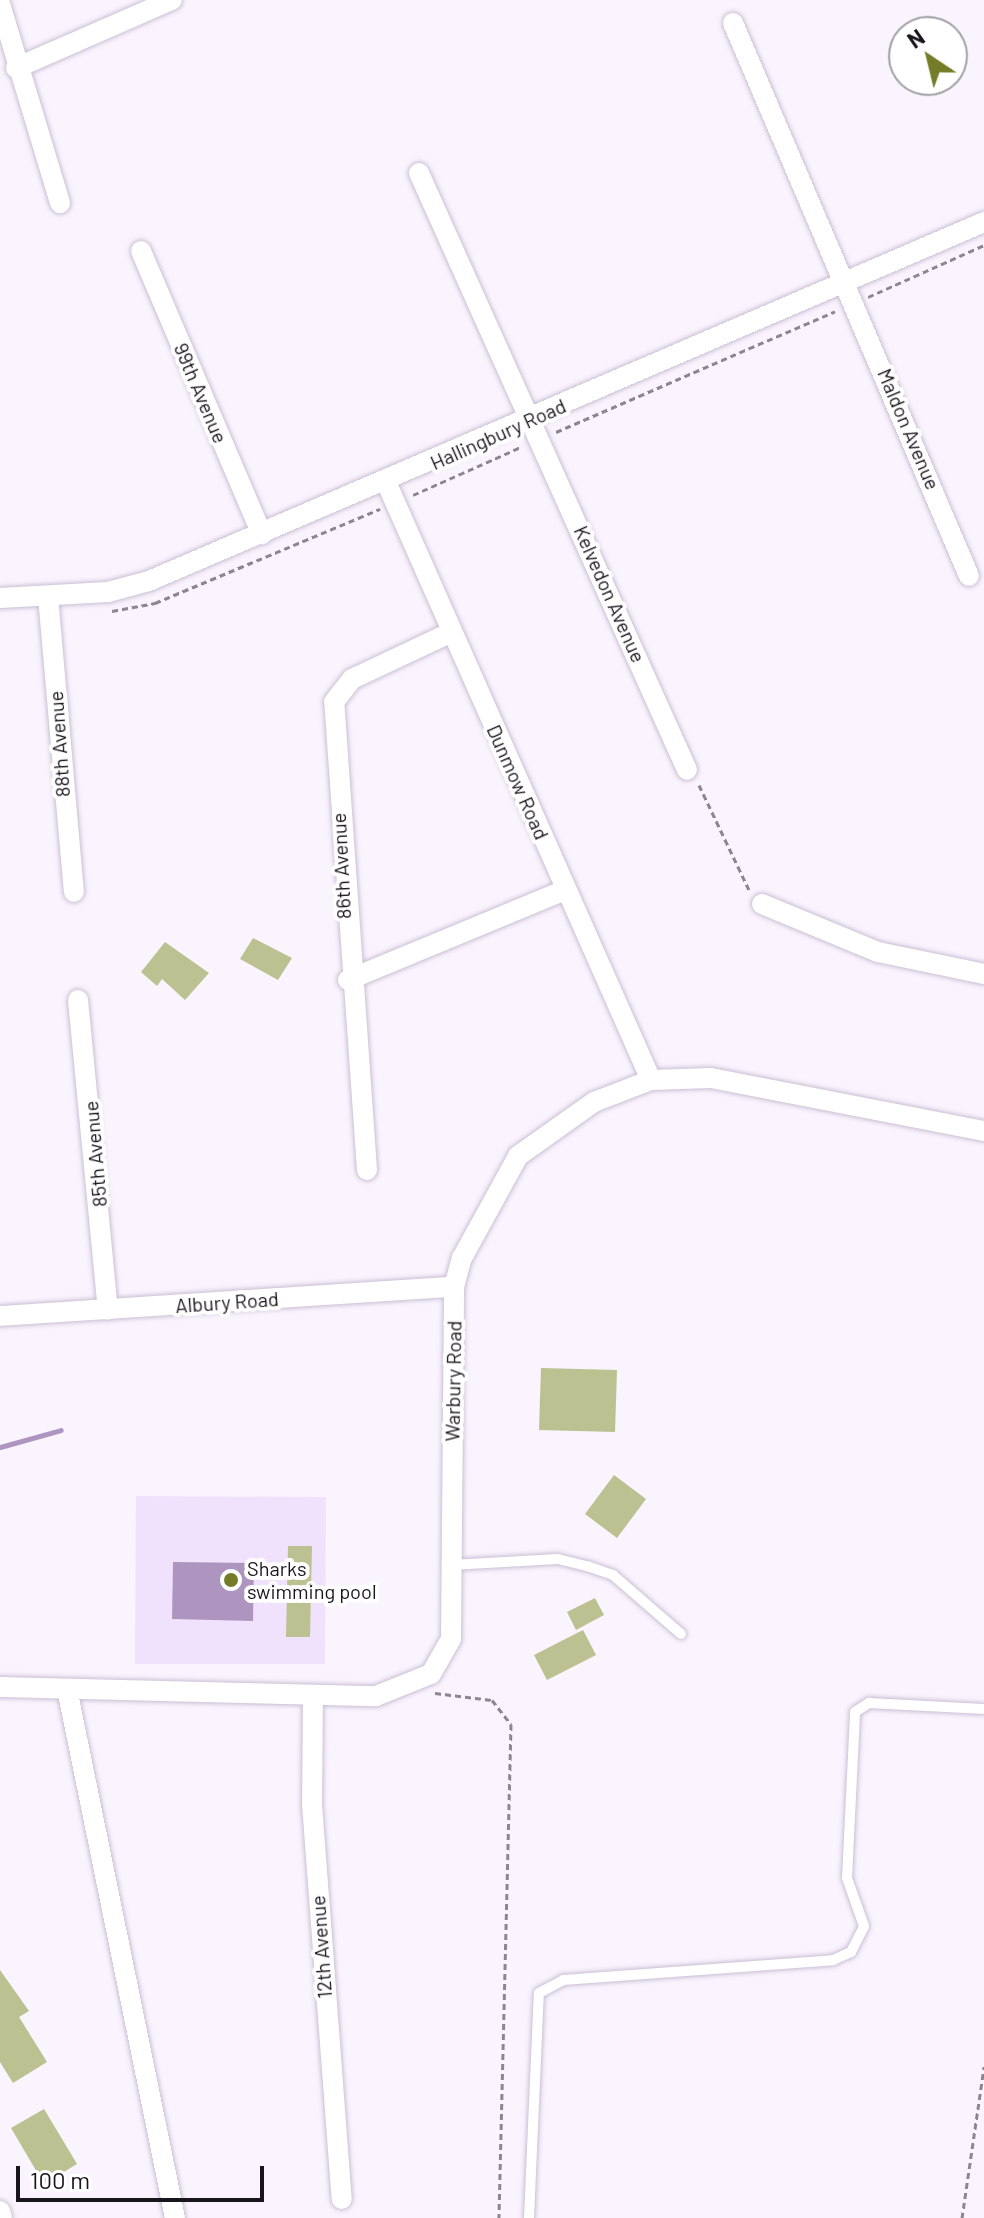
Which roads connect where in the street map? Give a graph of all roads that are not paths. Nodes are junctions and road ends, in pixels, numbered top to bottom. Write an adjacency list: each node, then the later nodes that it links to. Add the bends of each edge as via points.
1 (172, 0): 4 (street)
2 (0, 4): 4 (street)
3 (733, 23): 9 (street, Maldon Avenue)
4 (16, 68): 6 (street)
5 (419, 173): 10 (street, Kelvedon Avenue)
6 (60, 203)
7 (984, 222): 9 (street, Hallingbury Road)
8 (141, 251): 12 (street, 99th Avenue)
9 (847, 282): 10 (street, Hallingbury Road); 13 (street, Maldon Avenue)
10 (532, 418): 11 (street, Hallingbury Road); 17 (street, Kelvedon Avenue)
11 (392, 493): 12 (street, Hallingbury Road); 16 (street, Dunmow Road)
12 (262, 534): 14 (street, Hallingbury Road, via 130,588)
13 (969, 576)
14 (48, 596): 15 (street, Hallingbury Road); 19 (street, 88th Avenue)
15 (0, 598)
16 (452, 632): 18 (street, Dunmow Road); 22 (street, 86th Avenue, via 352,679 334,702)
17 (687, 770)
18 (565, 890): 22 (street); 24 (street, Dunmow Road)
19 (74, 892)
20 (762, 904): 21 (street, via 878,952)
21 (984, 974)
22 (348, 980): 26 (street, 86th Avenue)
23 (78, 1000): 28 (street, 85th Avenue)
24 (651, 1080): 25 (street, Warbury Road, via 711,1078); 27 (street, Warbury Road, via 581,1109 518,1156 479,1217)
25 (984, 1131)
26 (367, 1170)
27 (454, 1287): 28 (street, Albury Road); 30 (street, Warbury Road)
28 (108, 1310): 29 (street, Albury Road)
29 (0, 1316)
30 (451, 1565): 31 (lane, via 558,1559 587,1566 613,1575); 34 (street, Warbury Road, via 451,1639 419,1683 376,1696)
31 (681, 1634)
32 (0, 1687): 33 (street)
33 (67, 1689): 34 (street); 39 (street)
34 (313, 1695): 36 (street, 12th Avenue, via 313,1819)
35 (984, 1709): 40 (lane, via 869,1703 855,1712 847,1878 864,1926 851,1952 833,1960 563,1980 539,1993)
36 (342, 2199)
37 (0, 2211): 38 (street)
38 (2, 2218)
39 (175, 2218)
40 (529, 2218)

